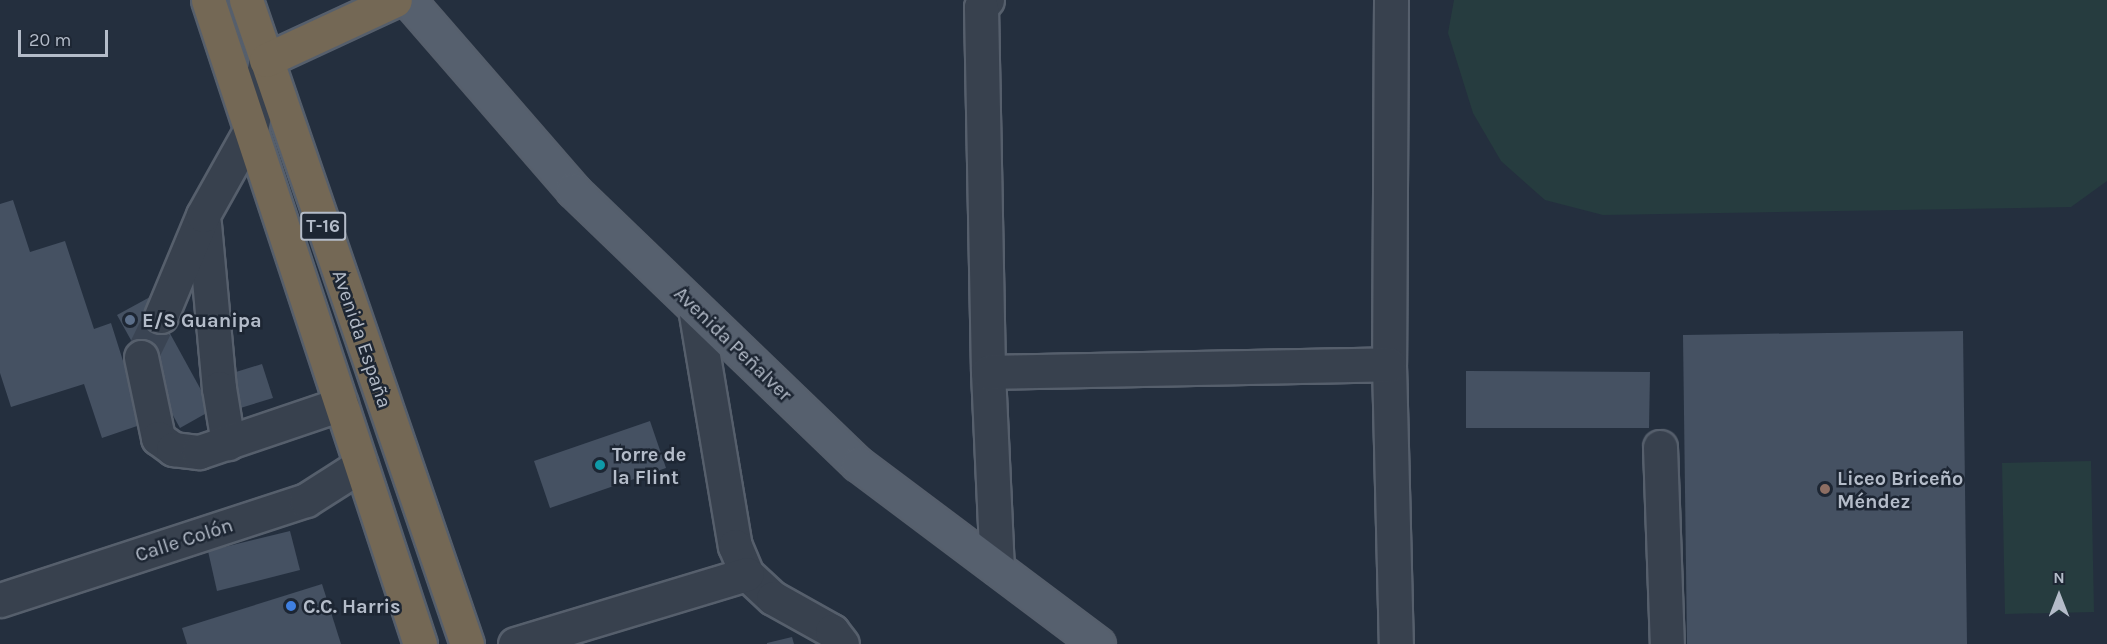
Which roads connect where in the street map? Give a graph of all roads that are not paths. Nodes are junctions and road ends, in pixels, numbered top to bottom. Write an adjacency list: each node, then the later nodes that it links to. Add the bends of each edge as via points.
1 (208, 0): 8 (highway, Avenida España / T-16)
2 (246, 0): 7 (highway, Avenida España / T-16)
3 (395, 0): 7 (highway)
4 (408, 0): 10 (main road, Avenida Peñalver, via 573,190)
5 (987, 0): 14 (street, via 981,7)
6 (1391, 0): 13 (street)
7 (266, 60): 8 (street); 23 (highway, Avenida España / T-16)
8 (250, 129): 9 (street); 15 (highway, Avenida España / T-16)
9 (203, 214): 11 (street); 16 (street)
10 (695, 308): 19 (main road, Avenida Peñalver, via 858,464); 20 (street, via 735,546)
11 (161, 316)
12 (141, 357): 16 (street, via 158,438 173,449 199,452)
13 (1389, 364): 14 (street); 27 (street)
14 (988, 372): 19 (street)
15 (341, 404): 16 (street); 18 (highway, Avenida España / T-16)
16 (228, 443)
17 (1660, 447): 28 (street)
18 (361, 465): 21 (street, Calle Colón, via 306,500); 22 (highway, Avenida España / T-16)
19 (997, 568): 26 (main road, Avenida Peñalver)
20 (747, 574): 24 (street); 25 (street, via 773,598 832,631)
21 (0, 600)
22 (420, 644)
23 (467, 644)
24 (515, 644)
25 (842, 644)
26 (1098, 644)
27 (1396, 644)
28 (1667, 644)

